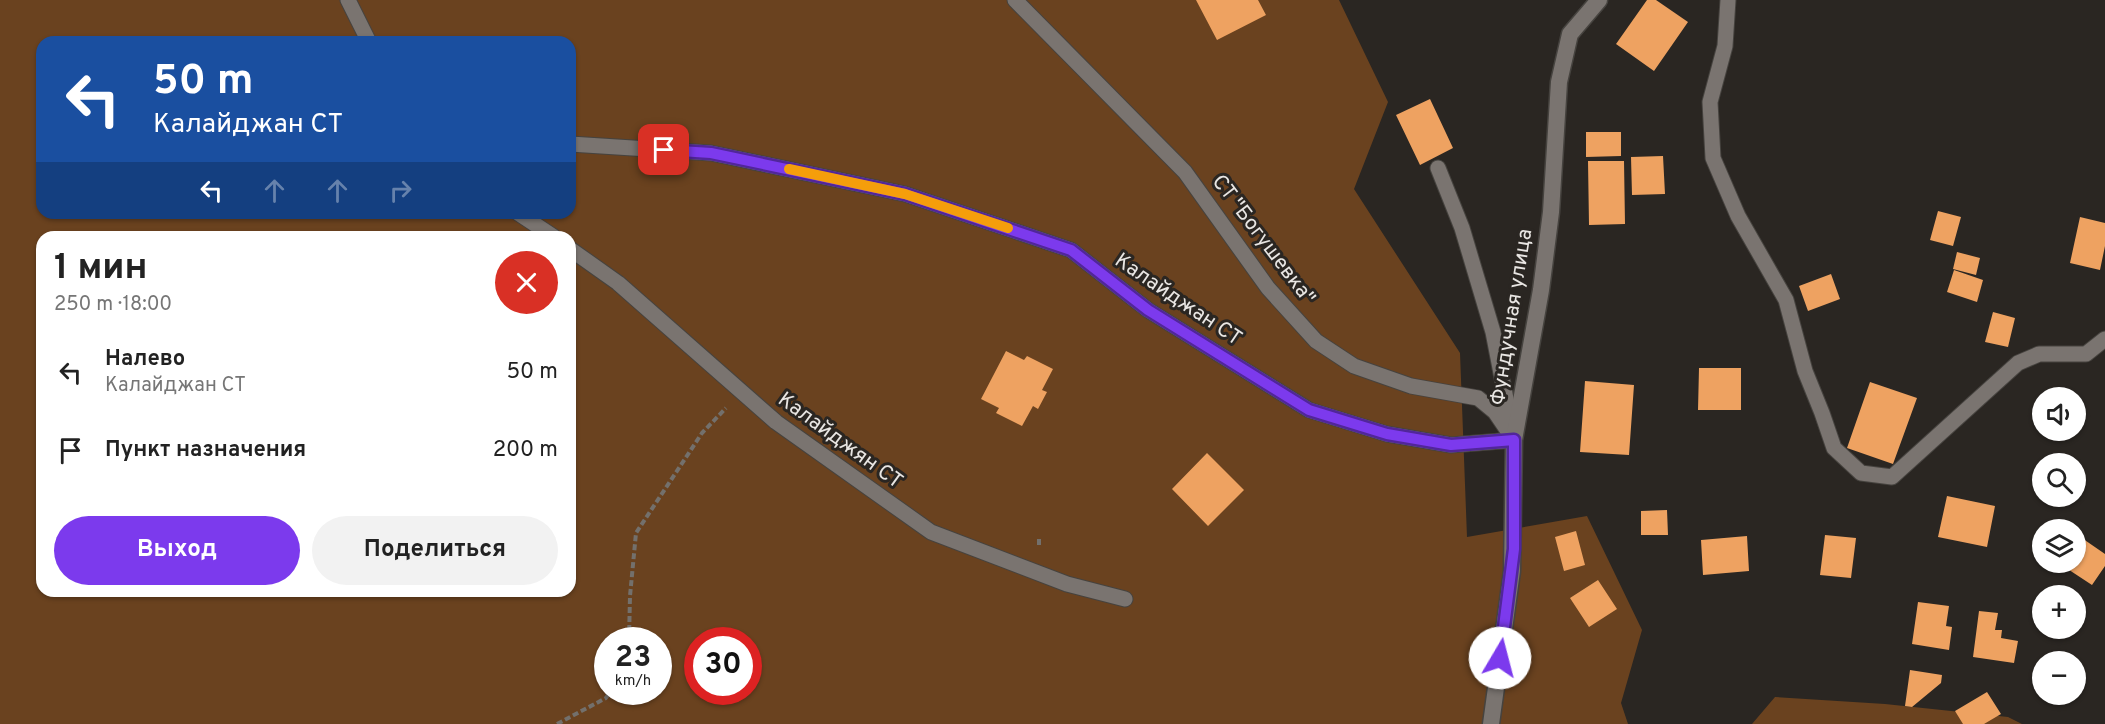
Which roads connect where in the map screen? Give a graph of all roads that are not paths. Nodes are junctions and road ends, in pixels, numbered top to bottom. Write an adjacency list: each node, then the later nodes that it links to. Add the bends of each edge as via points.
1 (348, 0): 5 (lane)
2 (1015, 0): 12 (lane, СТ "Богушевка", via 1185,172 1268,288 1316,341 1354,366 1402,383 1478,398 1495,412)
3 (1599, 0): 12 (street, Фундучная улица, via 1570,34 1559,82 1551,212)
4 (1728, 0): 11 (lane, via 1725,46 1710,102 1713,158 1738,216 1786,300 1805,372 1834,448 1861,473 1892,477 2018,363 2039,354 2086,354)
5 (366, 36)
6 (576, 144): 12 (lane, Калайджан СТ, via 711,153 905,194 1071,250 1148,310 1309,410 1387,434 1451,445)
7 (1438, 168): 12 (lane, via 1462,228 1493,332)
8 (527, 219): 9 (lane)
9 (545, 231)
10 (576, 253): 13 (lane, Калайджян СТ, via 618,284 776,422 931,532 1067,584)
11 (2105, 339)
12 (1514, 440): 14 (street, Фундучная улица, via 1513,560)
13 (1125, 599)
14 (1491, 724)

